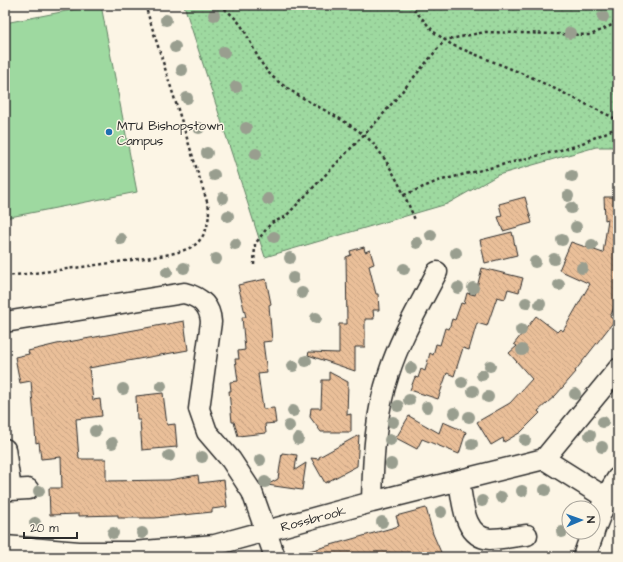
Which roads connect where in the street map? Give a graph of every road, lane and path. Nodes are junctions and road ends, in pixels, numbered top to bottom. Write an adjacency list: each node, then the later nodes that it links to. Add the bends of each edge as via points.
1 (145, 5): 13 (path, via 209,208 209,222 205,234 196,244 186,249 155,256)
2 (220, 5): 8 (path, via 240,24 261,63 273,77)
3 (410, 5): 5 (path, via 434,32)
4 (618, 16): 5 (path, via 612,25 591,34 486,32)
5 (445, 40): 6 (path); 8 (path)
6 (618, 120)
7 (618, 127): 9 (path, via 576,146 438,181)
8 (364, 135): 9 (path, via 378,148); 11 (path, via 285,217 271,223 255,244)
9 (404, 195): 10 (path)
10 (416, 220)
11 (254, 265)
12 (437, 272): 22 (street, via 404,338 385,385 375,432)
13 (5, 276)
14 (5, 322): 24 (street, via 184,293 197,297 208,308 211,322 199,409 207,432 231,460 252,492)
15 (618, 369): 17 (street)
16 (5, 449): 20 (street, via 11,490)
17 (544, 459): 19 (street, Rossbrook); 21 (street)
18 (618, 479): 21 (main road)
19 (459, 481): 22 (street, Rossbrook); 25 (street, via 469,525 475,534 489,539)
20 (28, 489)
21 (606, 498): 23 (main road)
22 (372, 502): 24 (street, Rossbrook)
23 (601, 511)
24 (266, 530): 27 (street, Rossbrook, via 215,545 149,552 79,552); 28 (street)
25 (527, 535)
26 (590, 540): 29 (main road)
27 (5, 546)
28 (275, 557)
29 (584, 557)

